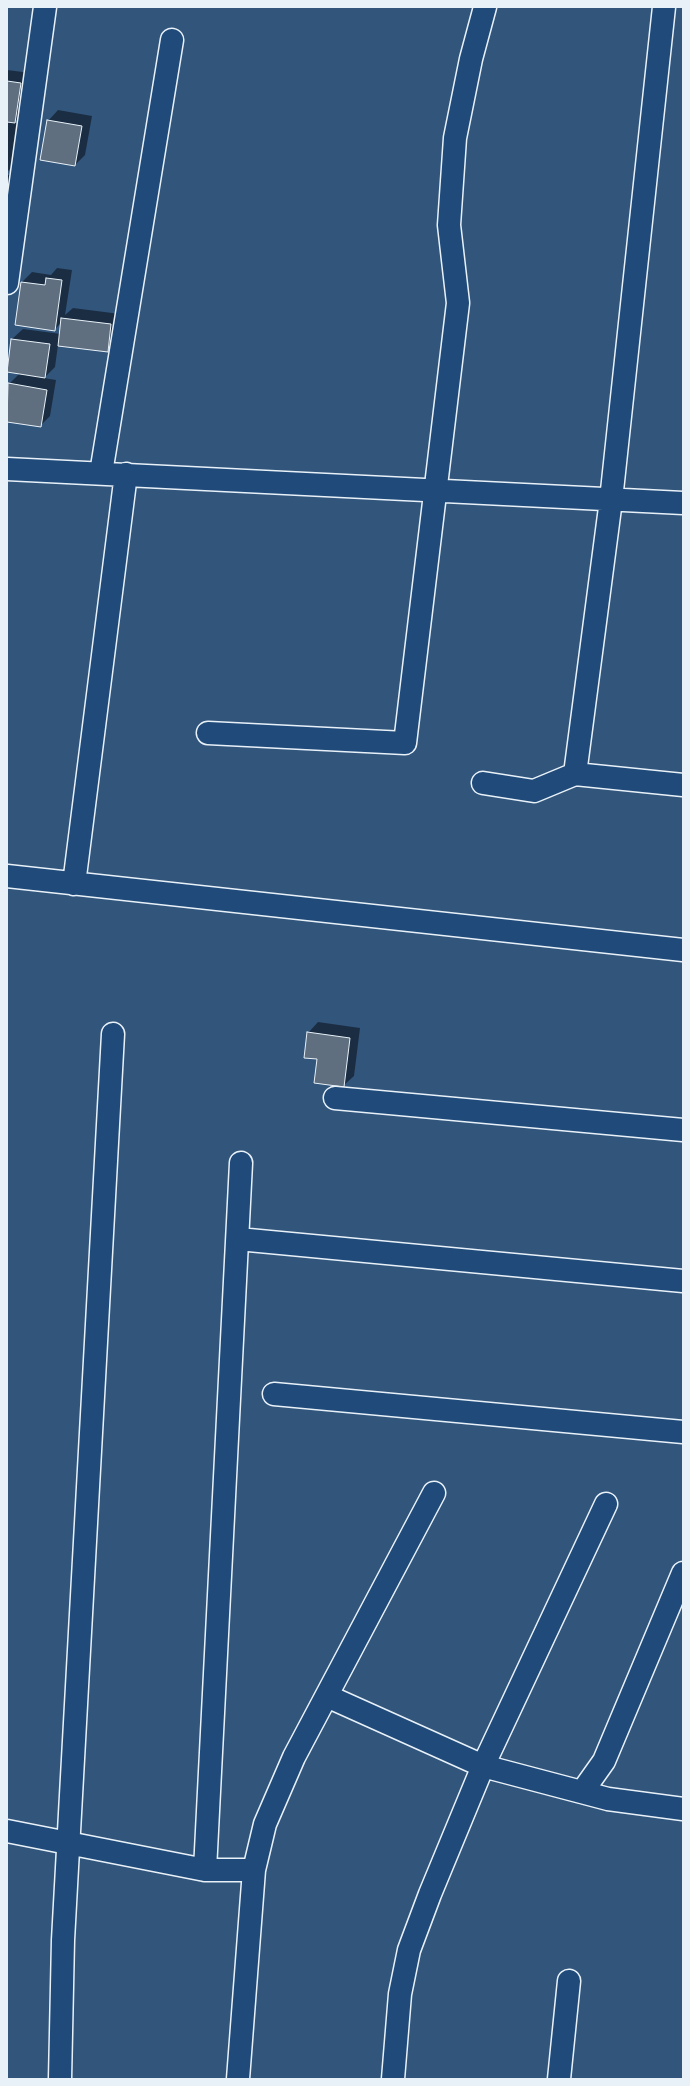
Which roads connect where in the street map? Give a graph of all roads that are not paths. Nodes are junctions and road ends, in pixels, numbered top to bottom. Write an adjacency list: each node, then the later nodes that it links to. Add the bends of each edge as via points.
1 (45, 7): 5 (street)
2 (485, 7): 9 (street, via 471,59 455,138 450,225 458,303)
3 (664, 7): 10 (street)
4 (172, 40): 7 (street)
5 (7, 283)
6 (7, 469): 7 (street)
7 (101, 473): 8 (street)
8 (126, 474): 9 (street); 17 (street)
9 (437, 491): 10 (street); 12 (street, via 405,743)
10 (611, 500): 11 (street); 13 (street)
11 (683, 503)
12 (208, 733)
13 (575, 774): 14 (street, via 534,791); 15 (street)
14 (483, 783)
15 (683, 785)
16 (7, 876): 17 (street)
17 (74, 884): 18 (street)
18 (683, 950)
19 (113, 1034): 35 (street)
20 (335, 1098): 21 (street)
21 (683, 1130)
22 (241, 1163): 23 (street)
23 (238, 1239): 24 (street); 36 (street)
24 (683, 1281)
25 (274, 1394): 26 (street)
26 (683, 1432)
27 (434, 1493): 30 (street)
28 (606, 1504): 31 (street)
29 (683, 1573): 32 (street, via 604,1761)
30 (327, 1696): 31 (street); 37 (street, via 294,1757 265,1824)
31 (483, 1766): 32 (street); 41 (street, via 409,1950 400,1994)
32 (582, 1792): 33 (street)
33 (683, 1809)
34 (7, 1831): 35 (street)
35 (70, 1844): 36 (street); 39 (street, via 63,1940)
36 (205, 1870): 37 (street)
37 (254, 1870): 40 (street)
38 (569, 1981): 42 (street)
39 (60, 2079)
40 (238, 2079)
41 (393, 2079)
42 (560, 2079)

